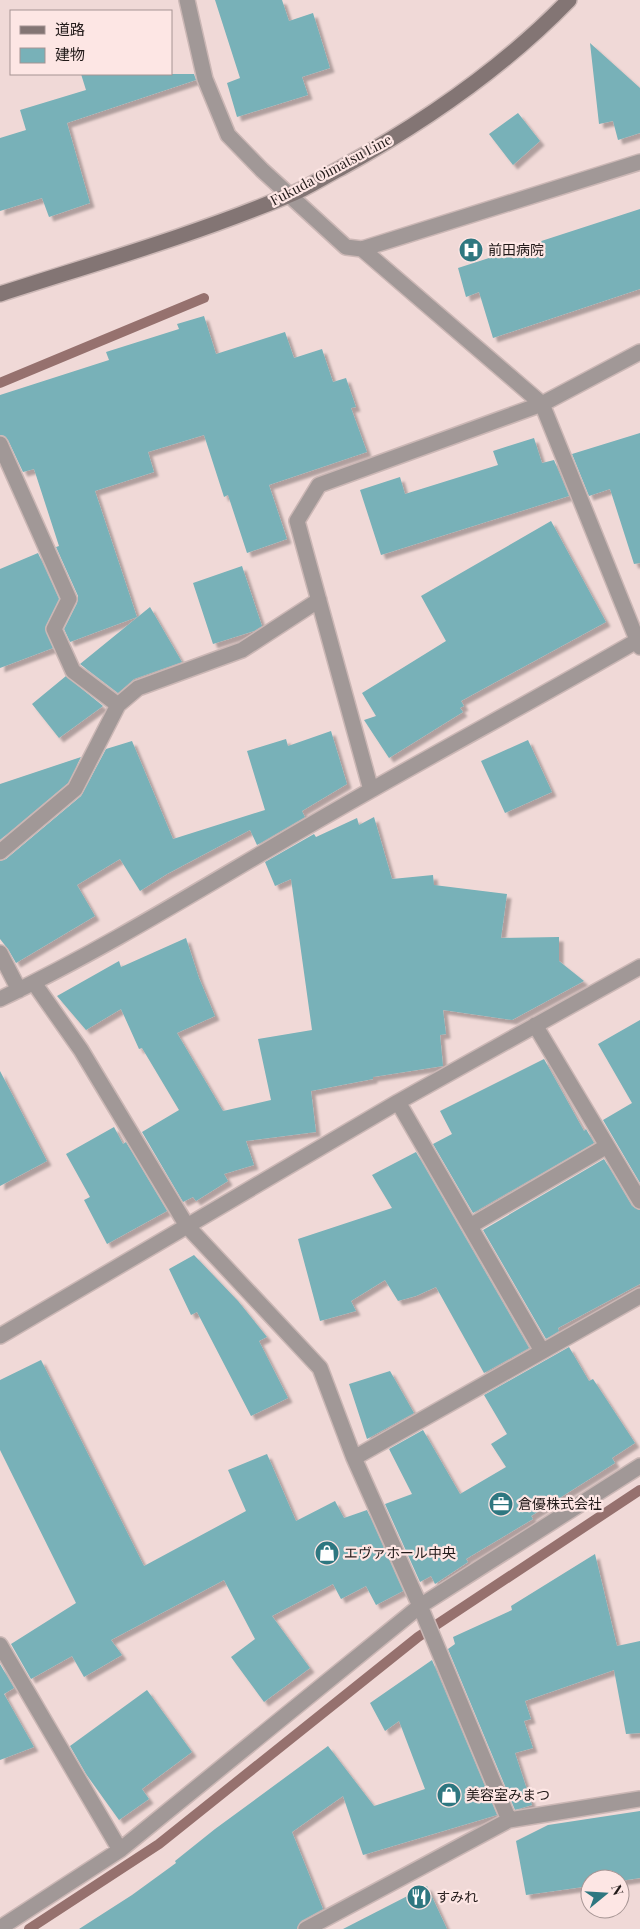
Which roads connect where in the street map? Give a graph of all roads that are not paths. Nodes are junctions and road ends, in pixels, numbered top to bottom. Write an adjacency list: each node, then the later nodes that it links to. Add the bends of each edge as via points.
1 (187, 0): 4 (street, via 205,79 228,135)
2 (569, 0): 4 (main road, Fukuda Oimatsu Line, via 548,22 441,108 382,145)
3 (640, 162): 5 (street)
4 (290, 195): 5 (street, via 346,247); 6 (main road, Fukuda Oimatsu Line, via 215,224)
5 (362, 249): 8 (street)
6 (0, 294)
7 (640, 352): 8 (street)
8 (542, 404): 10 (street, via 319,485 297,520); 11 (street)
9 (0, 444): 12 (street, via 69,598 54,629 73,671)
10 (319, 600): 12 (street, via 242,650 138,688); 13 (street)
11 (639, 642): 13 (street)
12 (118, 705): 14 (street, via 74,789)
13 (371, 790): 17 (street)
14 (0, 852)
15 (0, 953): 18 (street)
16 (640, 967): 20 (street)
17 (34, 983): 18 (street); 24 (street, via 81,1050)
18 (19, 990): 19 (street)
19 (0, 999)
20 (535, 1025): 21 (street); 22 (street)
21 (398, 1102): 24 (street); 25 (street)
22 (607, 1146): 23 (street); 25 (street)
23 (640, 1201)
24 (188, 1226): 27 (street); 29 (street, via 320,1368)
25 (470, 1226): 28 (street)
26 (640, 1296): 28 (street)
27 (0, 1336)
28 (542, 1351): 29 (street)
29 (354, 1458): 31 (street)
30 (640, 1466): 31 (street)
31 (420, 1606): 34 (street); 35 (street)
32 (0, 1644): 35 (street)
33 (640, 1799): 34 (street)
34 (509, 1820): 37 (street)
35 (120, 1850): 36 (street)
36 (0, 1928)
37 (306, 1929)

